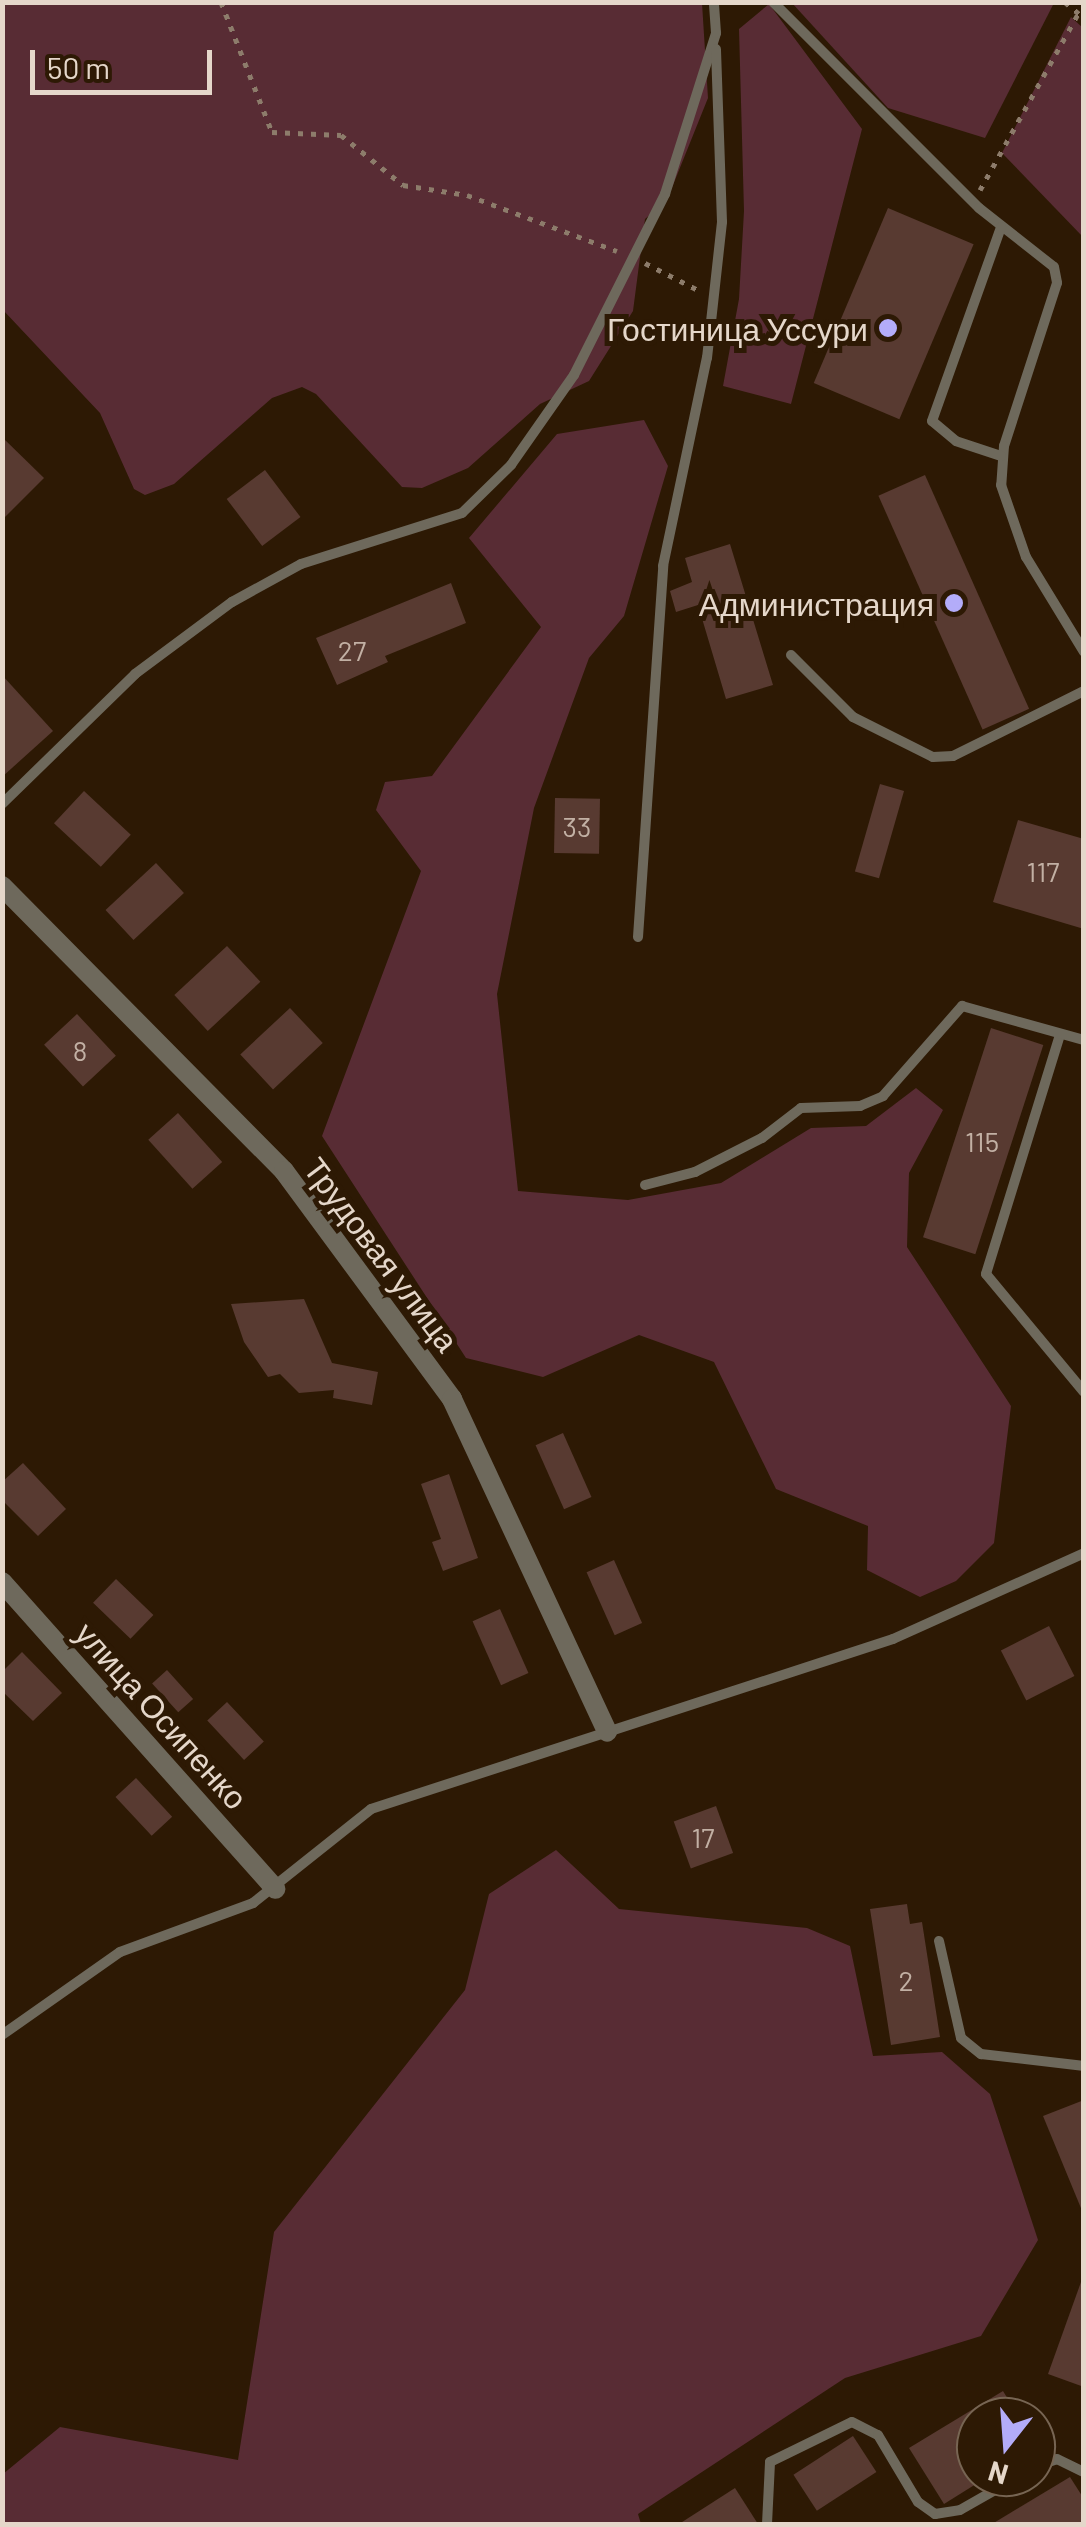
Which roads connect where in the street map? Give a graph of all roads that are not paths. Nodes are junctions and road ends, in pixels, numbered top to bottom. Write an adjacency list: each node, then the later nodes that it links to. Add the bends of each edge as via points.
1 (714, 2): 3 (lane)
2 (773, 2): 4 (lane)
3 (716, 32): 9 (lane, via 695,115 633,257 574,374 511,465 462,513 301,564 232,602 134,674); 11 (lane, via 722,222 664,566)
4 (1002, 227): 5 (lane, via 1048,258 1057,283); 5 (lane, via 932,420 956,441)
5 (1001, 456): 6 (lane, via 1001,485 1014,530 1059,621)
6 (1084, 652)
7 (792, 655): 8 (lane, via 853,717 933,757 953,756)
8 (1084, 692)
9 (2, 804)
10 (2, 886): 18 (street, Трудовая улица, via 284,1172 452,1399)
11 (638, 936)
12 (1058, 1038): 13 (lane); 14 (lane, via 962,1006 884,1096 860,1106 802,1108 762,1138 695,1172); 15 (lane, via 986,1274)
13 (1084, 1040)
14 (644, 1185)
15 (1084, 1392)
16 (1084, 1553): 18 (lane, via 893,1638)
17 (2, 1582): 19 (street, улица Осипенко)
18 (606, 1732): 19 (lane, via 352,1818)
19 (276, 1889): 21 (lane, via 120,1952)
20 (939, 1942): 22 (lane, via 961,2038 981,2054)
21 (2, 2035)
22 (1084, 2066)
23 (1056, 2460): 24 (lane)
24 (1084, 2472)
25 (980, 2497): 26 (lane, via 948,2514)
26 (926, 2509): 27 (lane, via 878,2435 852,2422 770,2462); 28 (lane)
27 (767, 2524)
28 (934, 2524)

